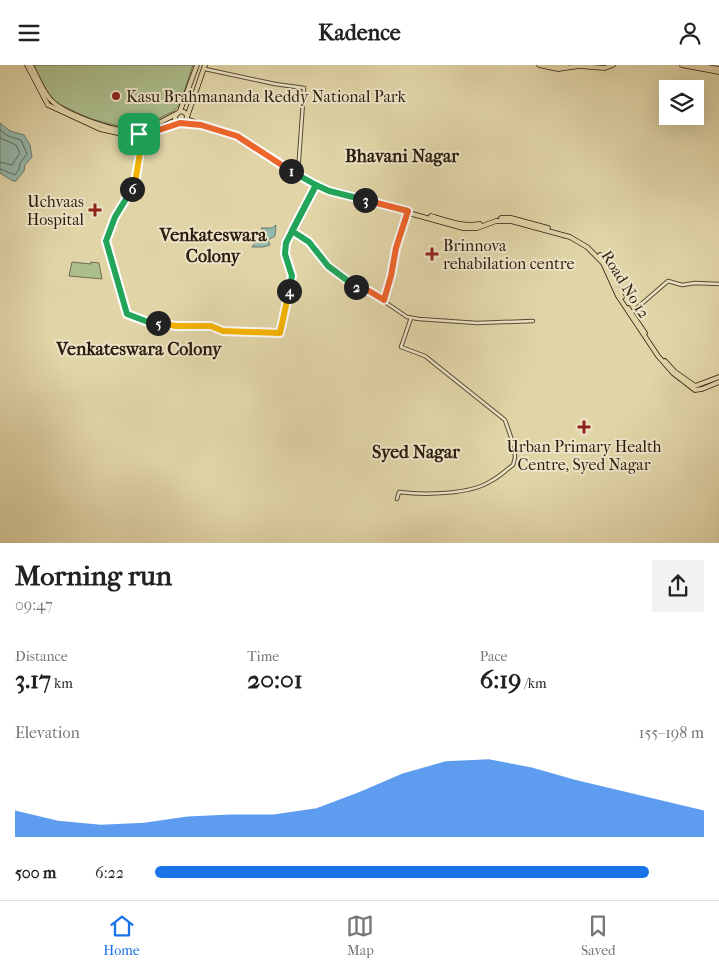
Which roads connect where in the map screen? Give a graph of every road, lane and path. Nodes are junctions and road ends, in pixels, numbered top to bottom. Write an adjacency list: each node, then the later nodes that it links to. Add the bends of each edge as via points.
1 (27, 65): 13 (main road, via 47,104)
2 (31, 65): 13 (main road, via 50,99)
3 (197, 65): 12 (main road)
4 (539, 65): 7 (main road, via 558,69)
5 (551, 65): 6 (main road)
6 (567, 65)
7 (613, 65)
8 (682, 65): 11 (main road)
9 (696, 65): 11 (main road)
10 (204, 67): 14 (main road); 19 (street, via 304,88)
11 (719, 71)
12 (178, 112): 14 (main road, via 186,113); 15 (main road, via 175,120); 16 (main road, via 142,130)
13 (78, 117): 16 (main road, via 100,129)
14 (187, 118): 15 (main road); 19 (main road, via 239,135)
15 (181, 123): 17 (main road); 21 (main road, Road No 12, via 201,125 237,136)
16 (119, 131): 18 (main road)
17 (147, 133): 18 (main road); 20 (street)
18 (139, 134): 20 (street, via 142,141)
19 (298, 173): 26 (main road, via 336,191 456,223 477,225 511,218 577,238 603,259)
20 (135, 183): 23 (street, via 115,217 106,241 127,314 148,322 211,326 223,331 280,333 292,276 285,254)
21 (316, 185): 22 (main road, Road No 12); 23 (street)
22 (408, 211): 25 (street); 26 (main road, Road No 12, via 463,228 504,220 574,239 603,263 618,296)
23 (292, 231): 25 (street, via 309,242 328,266 354,286)
24 (719, 283): 26 (street, via 682,285 668,281)
25 (384, 300): 27 (street)
26 (631, 313): 29 (main road, via 660,355 690,383 698,386); 30 (main road, Road No 12, via 658,356 689,386 699,390)
27 (412, 318): 28 (street, via 477,323); 31 (street, via 401,347 425,356 506,420 515,459 514,465 484,485 429,494 399,492)
28 (533, 321)
29 (719, 377)
30 (719, 381)
31 (397, 499)

